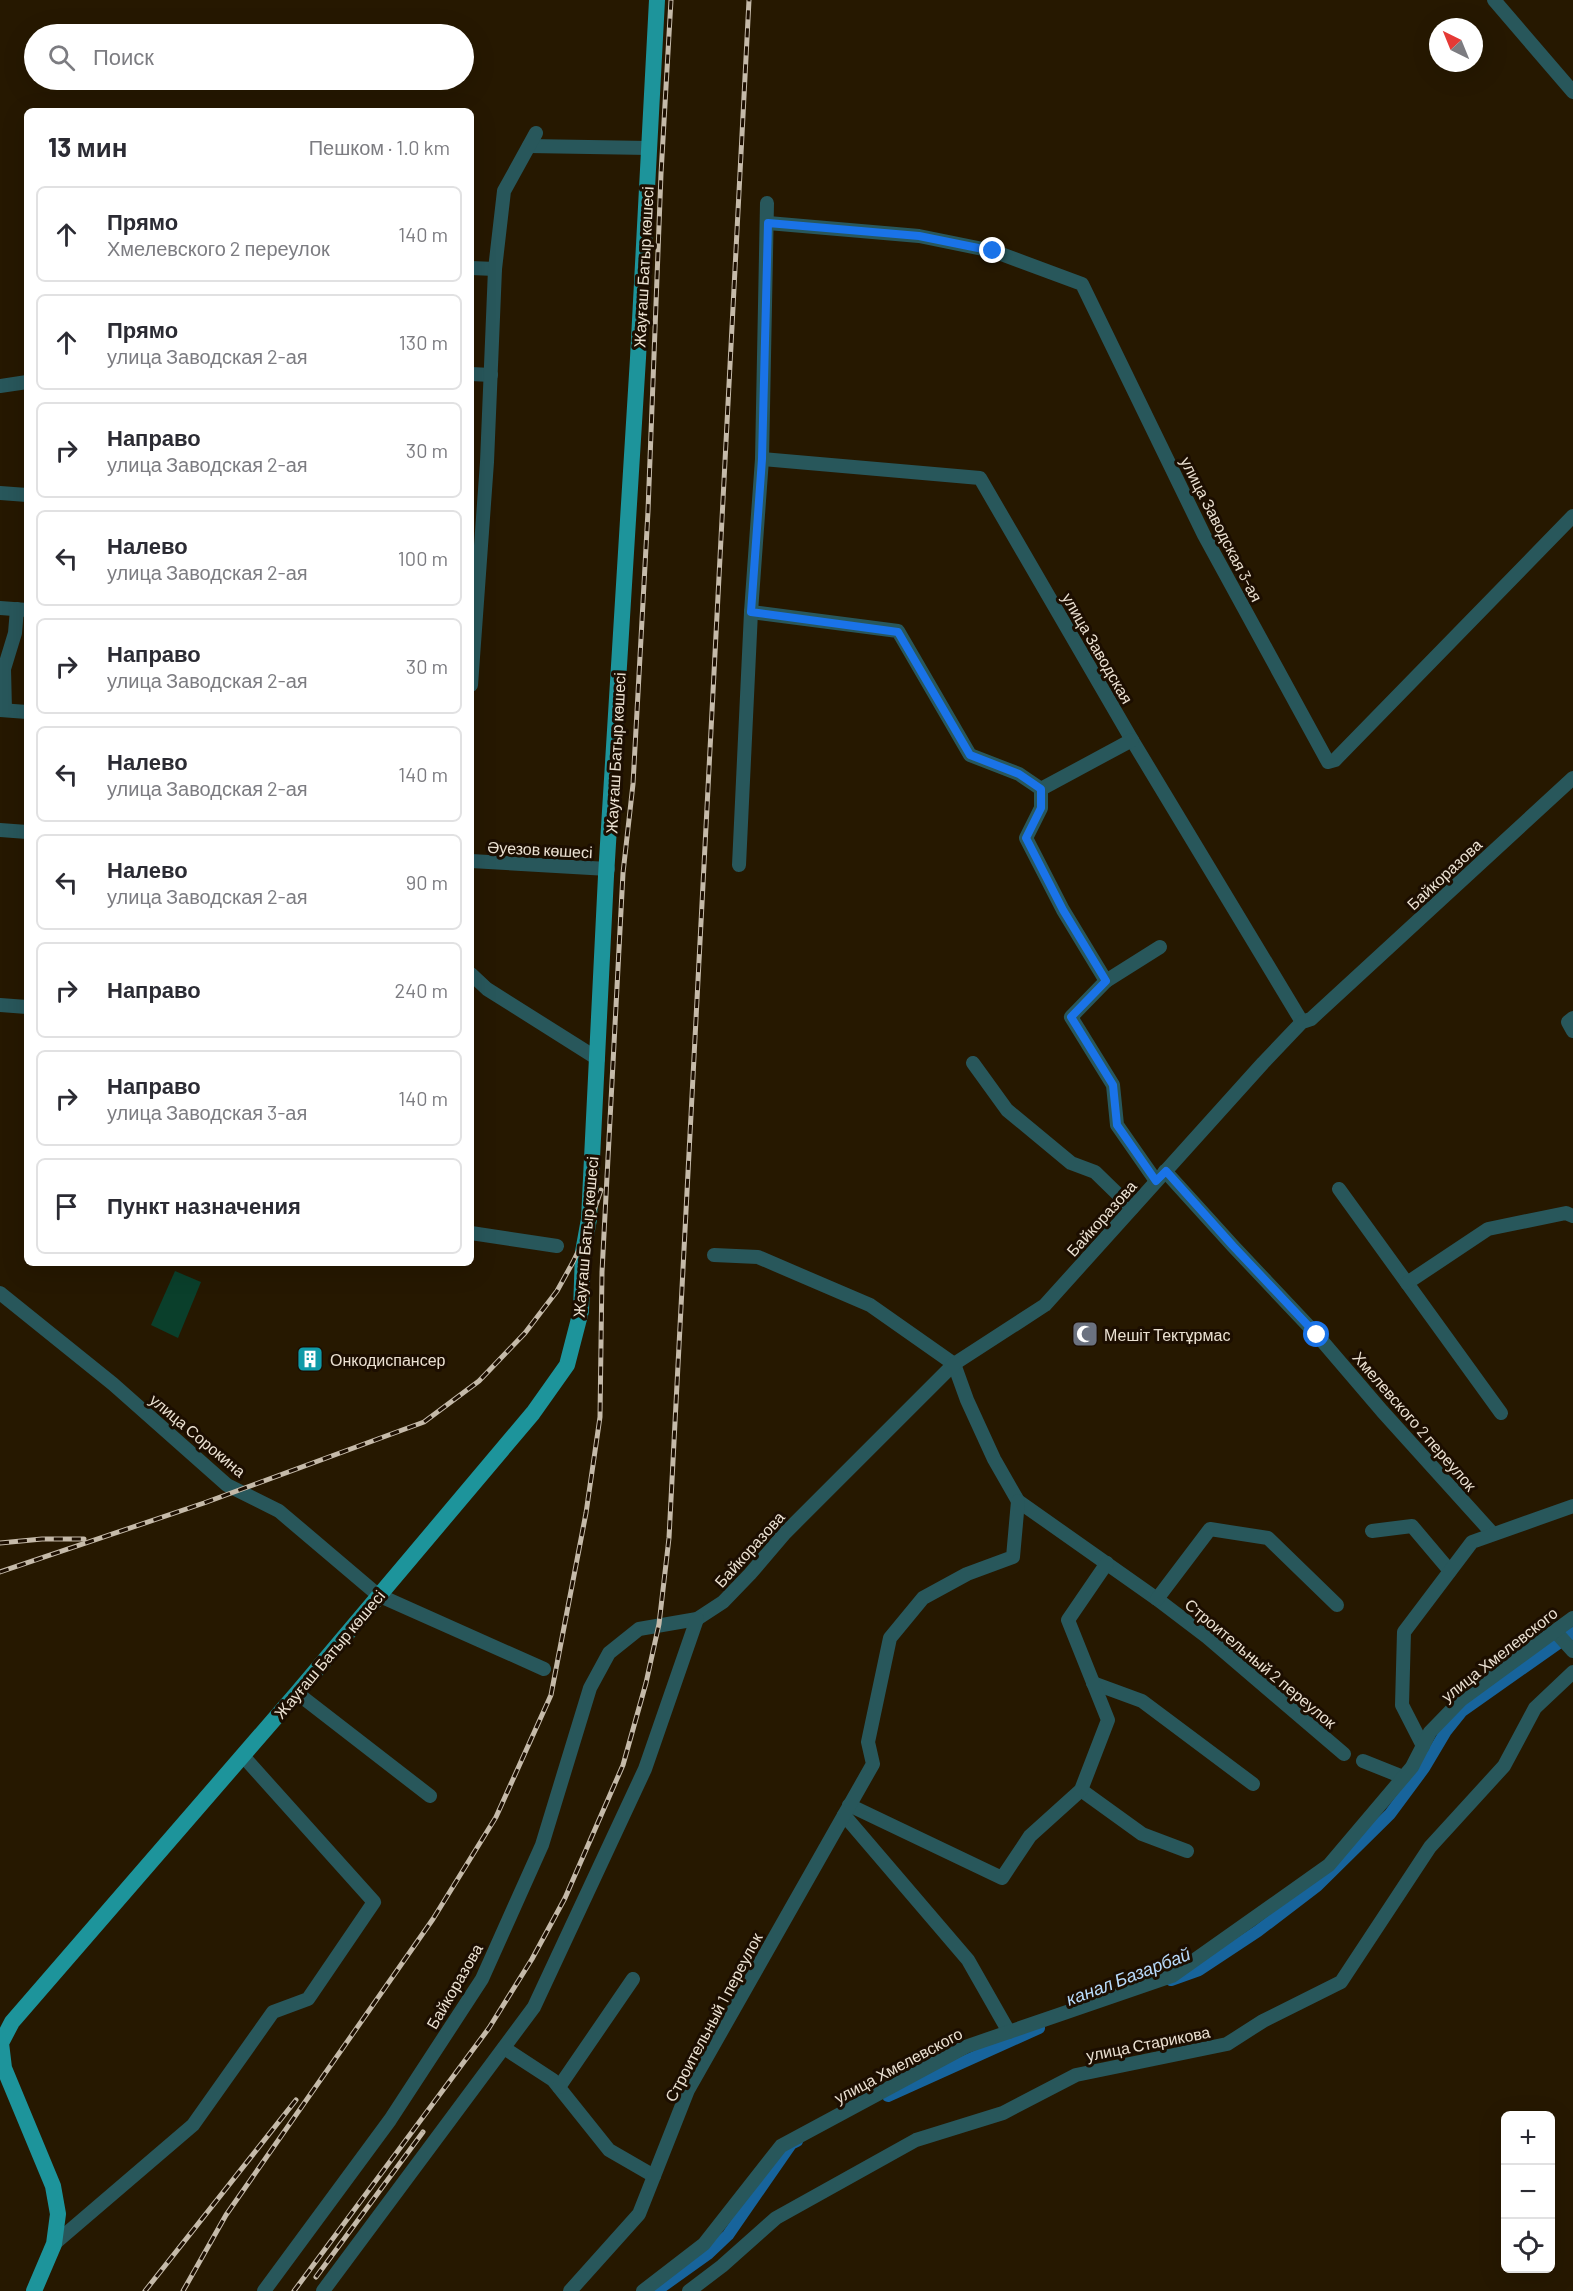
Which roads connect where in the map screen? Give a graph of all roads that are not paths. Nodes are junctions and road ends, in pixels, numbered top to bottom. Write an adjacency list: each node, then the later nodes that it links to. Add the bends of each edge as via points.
1 (657, 0): 6 (main road, Жауғаш Батыр көшесі)
2 (1494, 0): 3 (street)
3 (1573, 92)
4 (536, 133): 5 (street)
5 (529, 146): 6 (street); 10 (street, via 504,191)
6 (649, 148): 33 (main road, Жауғаш Батыр көшесі)
7 (767, 203): 8 (street)
8 (768, 223): 15 (street); 18 (street, улица Заводская 3-ая, via 919,236 993,251 1082,284 1204,534 1328,762 1335,760)
9 (474, 267): 10 (street)
10 (495, 269): 12 (street)
11 (474, 374): 12 (street)
12 (491, 375): 19 (street)
13 (24, 382): 14 (street)
14 (0, 386)
15 (762, 459): 23 (street); 26 (street, улица Заводская, via 980,478)
16 (0, 493): 17 (street)
17 (24, 495)
18 (1573, 516)
19 (477, 522): 20 (street)
20 (474, 607)
21 (0, 608): 22 (street)
22 (22, 609): 24 (street, via 4,669)
23 (751, 612): 28 (street, via 898,632 970,755 1019,774); 32 (street)
24 (3, 710): 25 (street)
25 (24, 712)
26 (1132, 740): 28 (street); 39 (street, улица Заводская)
27 (1573, 778): 39 (street, Байкоразова, via 1311,1019)
28 (1041, 789): 36 (street, via 1041,808 1026,838)
29 (0, 830): 30 (street)
30 (24, 832)
31 (474, 861): 33 (street, Әуезов көшесі)
32 (739, 865)
33 (608, 869): 40 (main road, Жауғаш Батыр көшесі)
34 (1160, 947): 36 (street)
35 (474, 977): 40 (street)
36 (1106, 981): 42 (street, Хмелевского 2 переулок, via 1071,1017 1113,1085 1117,1125)
37 (0, 1005): 38 (street)
38 (24, 1007)
39 (1302, 1022): 42 (street, Байкоразова)
40 (598, 1059): 59 (main road, Жауғаш Батыр көшесі, via 581,1311 567,1365 533,1413)
41 (973, 1063): 44 (street, via 1007,1110 1071,1163 1095,1172)
42 (1161, 1176): 44 (street, Байкоразова); 56 (street, Хмелевского 2 переулок, via 1311,1328)
43 (1339, 1189): 49 (street)
44 (1132, 1208): 51 (street, Байкоразова, via 1045,1305)
45 (1573, 1216): 49 (street, via 1566,1213 1488,1229)
46 (474, 1233): 47 (street)
47 (557, 1246)
48 (714, 1255): 51 (street, via 758,1257 870,1305)
49 (1407, 1283): 52 (street)
50 (0, 1293): 59 (street, улица Сорокина, via 113,1384 227,1485 279,1511)
51 (954, 1364): 53 (street, Строительный 2 переулок, via 994,1459); 63 (street, Байкоразова, via 785,1533 723,1602)
52 (1501, 1413)
53 (1018, 1501): 57 (street, Строительный 2 переулок); 78 (street, Строительный 1 переулок, via 1013,1557 967,1574 923,1598 890,1638 868,1742 873,1764)
54 (1573, 1506): 56 (street)
55 (1372, 1531): 58 (street, via 1412,1526)
56 (1493, 1534): 58 (street, via 1472,1542)
57 (1107, 1563): 60 (street, Строительный 2 переулок); 68 (street, via 1068,1620)
58 (1450, 1571): 70 (street, via 1404,1632 1402,1705)
59 (378, 1595): 66 (street, улица Сорокина); 69 (main road, Жауғаш Батыр көшесі)
60 (1157, 1599): 61 (street, via 1210,1529 1268,1538); 71 (street, Строительный 2 переулок)
61 (1337, 1605)
62 (1573, 1618): 64 (street, улица Хмелевского)
63 (697, 1619): 82 (street, via 645,1769 534,2007); 87 (street, Байкоразова, via 639,1629 609,1653 590,1688 542,1845 482,1979 390,2120)
64 (1555, 1631): 65 (street); 70 (street, улица Хмелевского, via 1462,1699 1430,1732)
65 (1573, 1651)
66 (544, 1669)
67 (1573, 1672): 91 (street, улица Старикова, via 1535,1708 1504,1766 1430,1847 1341,1982 1263,2021 1227,2044 1076,2075 1003,2113 916,2140 776,2218)
68 (1093, 1683): 75 (street, via 1142,1701); 76 (street, via 1108,1720)
69 (297, 1693): 72 (main road, Жауғаш Батыр көшесі); 77 (street)
70 (1423, 1746): 74 (street, улица Хмелевского)
71 (1344, 1754)
72 (243, 1756): 85 (main road, Жауғаш Батыр көшесі, via 12,2022 2,2043 4,2068 52,2186 58,2214); 85 (street, via 374,1902 308,1999 273,2012 193,2125)
73 (1363, 1761): 74 (street)
74 (1403, 1777): 81 (street, улица Хмелевского, via 1329,1865 1172,1976)
75 (1253, 1784)
76 (1081, 1790): 78 (street, via 1030,1836 1002,1878); 79 (street, via 1142,1834)
77 (430, 1796)
78 (847, 1810): 81 (street, via 968,1960); 84 (street, Строительный 1 переулок, via 688,2090)
79 (1187, 1851)
80 (633, 1979): 83 (street)
81 (1009, 2032): 90 (street, улица Хмелевского, via 965,2047 781,2146 704,2244)
82 (504, 2048): 83 (street); 88 (street)
83 (559, 2087): 84 (street, via 609,2150)
84 (654, 2176): 89 (street, Строительный 1 переулок, via 639,2214)
85 (54, 2244): 86 (main road, Жауғаш Батыр көшесі)
86 (34, 2291)
87 (264, 2291)
88 (323, 2291)
89 (570, 2291)
90 (643, 2291)
91 (689, 2291)

